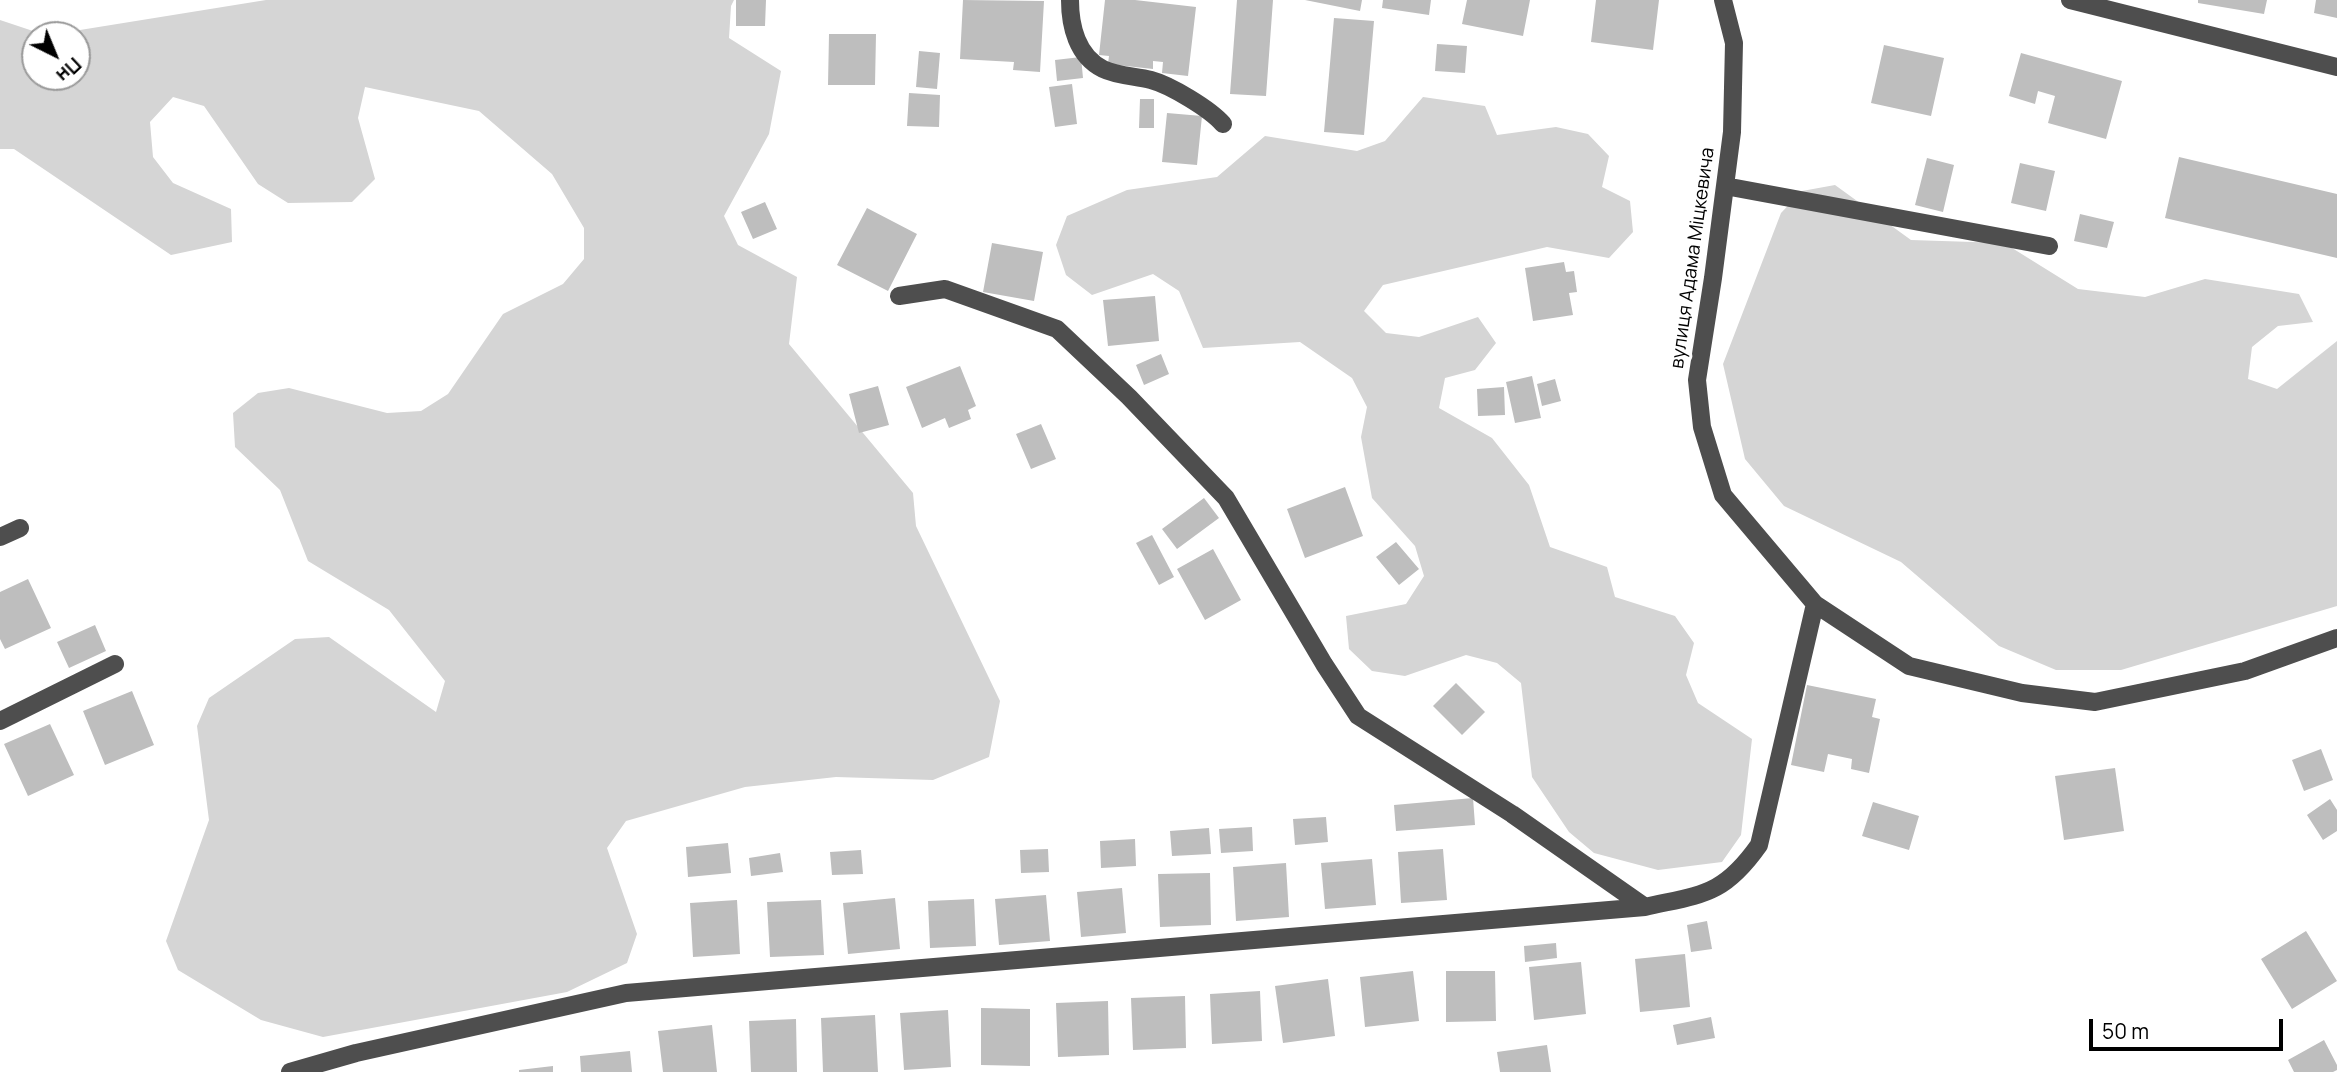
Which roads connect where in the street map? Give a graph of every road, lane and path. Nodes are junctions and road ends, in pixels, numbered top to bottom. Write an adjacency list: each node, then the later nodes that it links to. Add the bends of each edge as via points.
1 (1070, 0): 5 (street, via 1072,31 1103,69 1154,81 1214,113)
2 (1723, 0): 6 (street, вулиця Адама Міцкевича, via 1734,43 1732,132)
3 (2070, 0): 4 (street)
4 (2337, 68)
5 (1223, 124)
6 (1725, 186): 7 (street); 11 (street, вулиця Адама Міцкевича, via 1697,380 1702,427 1723,495)
7 (2049, 246)
8 (899, 296): 15 (street, via 945,289 1057,329 1226,498 1357,716 1512,814)
9 (20, 528): 10 (street)
10 (0, 537)
11 (1815, 604): 12 (street, вулиця Адама Міцкевича, via 1909,666 2022,693 2095,702 2245,671); 15 (street, via 1759,845 1741,871 1709,893)
12 (2337, 638)
13 (115, 664): 14 (street)
14 (0, 721)
15 (1645, 906): 16 (street, via 625,993)
16 (290, 1072)

